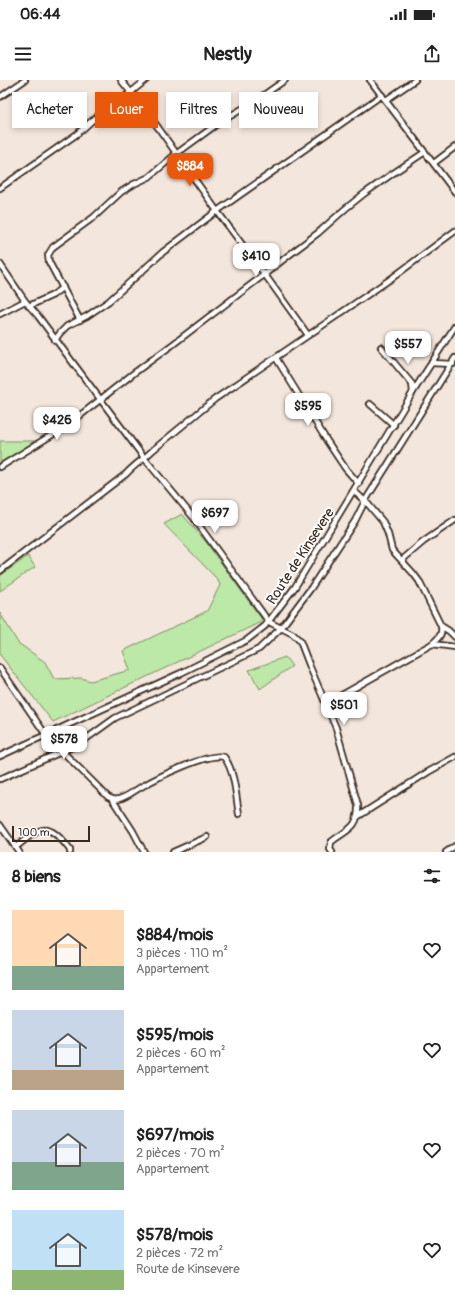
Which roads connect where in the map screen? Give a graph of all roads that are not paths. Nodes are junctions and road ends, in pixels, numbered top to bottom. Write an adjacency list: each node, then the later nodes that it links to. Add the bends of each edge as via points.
1 (25, 80): 10 (street)
2 (121, 80): 7 (street)
3 (146, 80): 8 (street)
4 (285, 80): 16 (street)
5 (370, 80): 9 (street)
6 (415, 80): 11 (street)
7 (129, 92)
8 (131, 92)
9 (382, 95): 11 (street); 20 (street)
10 (0, 98)
11 (386, 100): 15 (street)
12 (95, 118): 18 (street, via 77,134)
13 (158, 127): 16 (street)
14 (455, 147): 17 (street)
15 (425, 152): 17 (street); 24 (street, via 365,193)
16 (176, 154): 20 (street); 26 (street, via 149,177 121,192 94,217 53,247 48,258)
17 (434, 163): 19 (street)
18 (0, 188)
19 (455, 192)
20 (217, 211): 24 (street); 30 (street, via 163,252 109,302)
21 (455, 231): 32 (street)
22 (0, 264): 23 (street)
23 (6, 274): 25 (street); 27 (street)
24 (265, 274): 32 (street); 40 (street)
25 (0, 277)
26 (63, 287): 28 (street, via 53,295); 30 (street)
27 (25, 301): 28 (street); 29 (street)
28 (29, 306): 33 (street)
29 (0, 314)
30 (80, 320): 33 (street, via 63,329)
31 (455, 326): 37 (street, Route de Kinsevere)
32 (308, 335): 35 (street)
33 (55, 340): 40 (street)
34 (380, 347): 39 (street, via 412,384)
35 (276, 358): 43 (street, via 215,399); 45 (street, via 327,441)
36 (455, 358): 38 (street)
37 (431, 363): 38 (street); 39 (street, Route de Kinsevere)
38 (453, 364): 47 (street)
39 (413, 392): 42 (street, Route de Kinsevere)
40 (101, 399): 43 (street); 44 (street, via 68,425)
41 (370, 404): 42 (street)
42 (394, 425): 45 (street, Route de Kinsevere)
43 (145, 459): 50 (street); 51 (street, via 193,517)
44 (0, 467)
45 (359, 484): 46 (street, Route de Kinsevere)
46 (354, 491): 47 (street); 51 (street, Route de Kinsevere, via 296,588)
47 (365, 501): 49 (street, via 383,522 392,550); 53 (street, via 312,588)
48 (455, 520): 49 (street)
49 (402, 560): 52 (street, via 418,581)
50 (0, 571)
51 (269, 622): 53 (street); 59 (street, Route de Kinsevere, via 247,640)
52 (441, 626): 54 (street); 55 (street, via 441,634)
53 (281, 628): 58 (street, via 300,641); 60 (street, via 259,649 115,718 79,744)
54 (455, 637)
55 (432, 644): 56 (street); 58 (street)
56 (455, 647)
57 (0, 668): 59 (street)
58 (326, 704): 66 (street, via 336,728 358,805)
59 (46, 735): 61 (street, Route de Kinsevere)
60 (63, 752): 63 (street); 64 (street)
61 (0, 756)
62 (455, 757): 66 (street)
63 (0, 779)
64 (112, 799): 65 (street, via 119,799 185,766 220,756 224,757 231,769); 73 (street)
65 (239, 814)
66 (357, 817): 75 (street, via 349,831 331,842)
67 (0, 825): 70 (street)
68 (207, 837): 74 (street)
69 (455, 846): 76 (street)
70 (16, 847): 71 (street); 72 (street, via 34,832 43,829 52,831)
71 (19, 852)
72 (70, 852)
73 (144, 852)
74 (173, 852)
75 (332, 852)
76 (446, 852)

